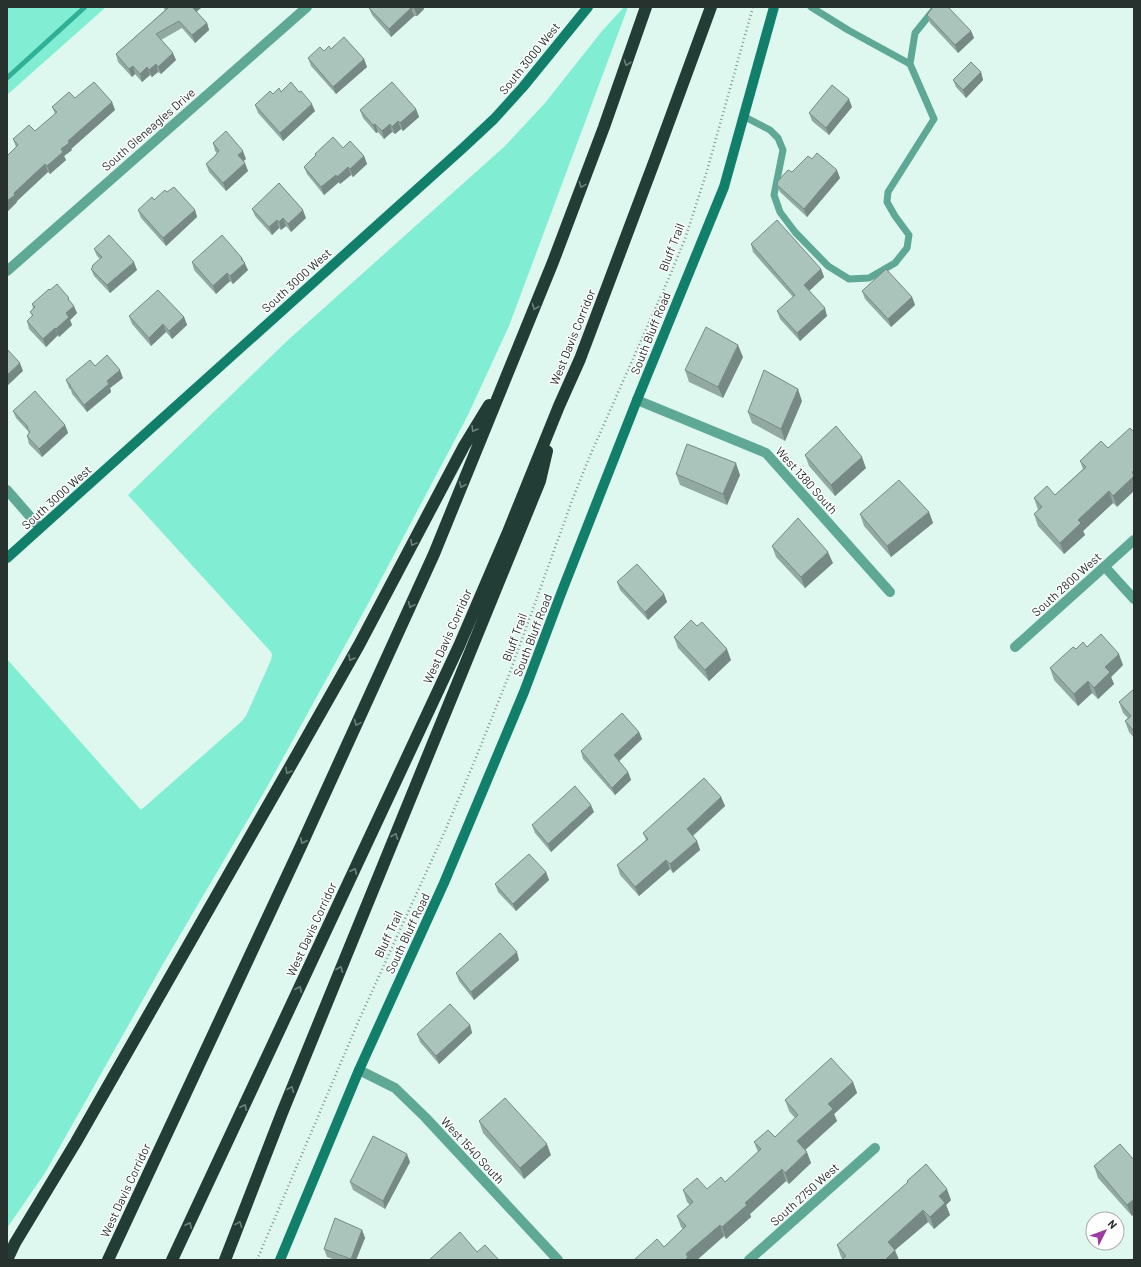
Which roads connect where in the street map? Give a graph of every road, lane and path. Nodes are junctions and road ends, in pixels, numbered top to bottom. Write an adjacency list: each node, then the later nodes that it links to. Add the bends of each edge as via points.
1 (307, 7): 11 (street, South Gleneagles Drive)
2 (588, 7): 16 (street, South 3000 West, via 494,119)
3 (646, 7): 12 (highway, West Davis Corridor, one-way to 12, via 604,127)
4 (711, 7): 14 (highway, West Davis Corridor, via 582,352)
5 (753, 7): 31 (path, Bluff Trail, via 685,239 578,484 509,675 475,760 356,1026)
6 (774, 7): 10 (street, South Bluff Road)
7 (811, 7): 9 (lane)
8 (936, 7): 9 (lane, via 915,33)
9 (910, 64): 10 (lane, via 934,119 888,192 887,202 909,235 907,248 895,263 869,278 850,279 828,266 795,232 780,212 774,195 783,150 778,138 770,130)
10 (743, 116): 13 (street, South Bluff Road, via 724,187)
11 (7, 270)
12 (509, 372): 25 (highway, one-way to 25, via 464,446 358,645 243,850 76,1142); 28 (highway, West Davis Corridor, one-way to 28, via 434,554)
13 (637, 400): 20 (street, West 1380 South, via 766,453); 23 (street, South Bluff Road, via 518,707 444,883)
14 (559, 406): 29 (highway, West Davis Corridor, one-way to 14, via 459,646); 30 (highway, one-way to 14, via 282,1113 540,481)
15 (7, 490): 16 (street)
16 (40, 528): 18 (street, South 3000 West)
17 (1134, 540): 19 (street, South 2800 West)
18 (7, 558)
19 (1105, 566): 21 (street); 22 (street, South 2800 West)
20 (890, 592)
21 (1134, 599)
22 (1015, 647)
23 (359, 1070): 32 (street, South Bluff Road); 33 (street, West 1540 South, via 396,1088)
24 (876, 1148): 34 (street, South 2750 West)
25 (15, 1243): 26 (highway); 27 (highway)
26 (7, 1253)
27 (7, 1260)
28 (108, 1260)
29 (172, 1260)
30 (225, 1260)
31 (257, 1260)
32 (280, 1260)
33 (558, 1260)
34 (749, 1260)

